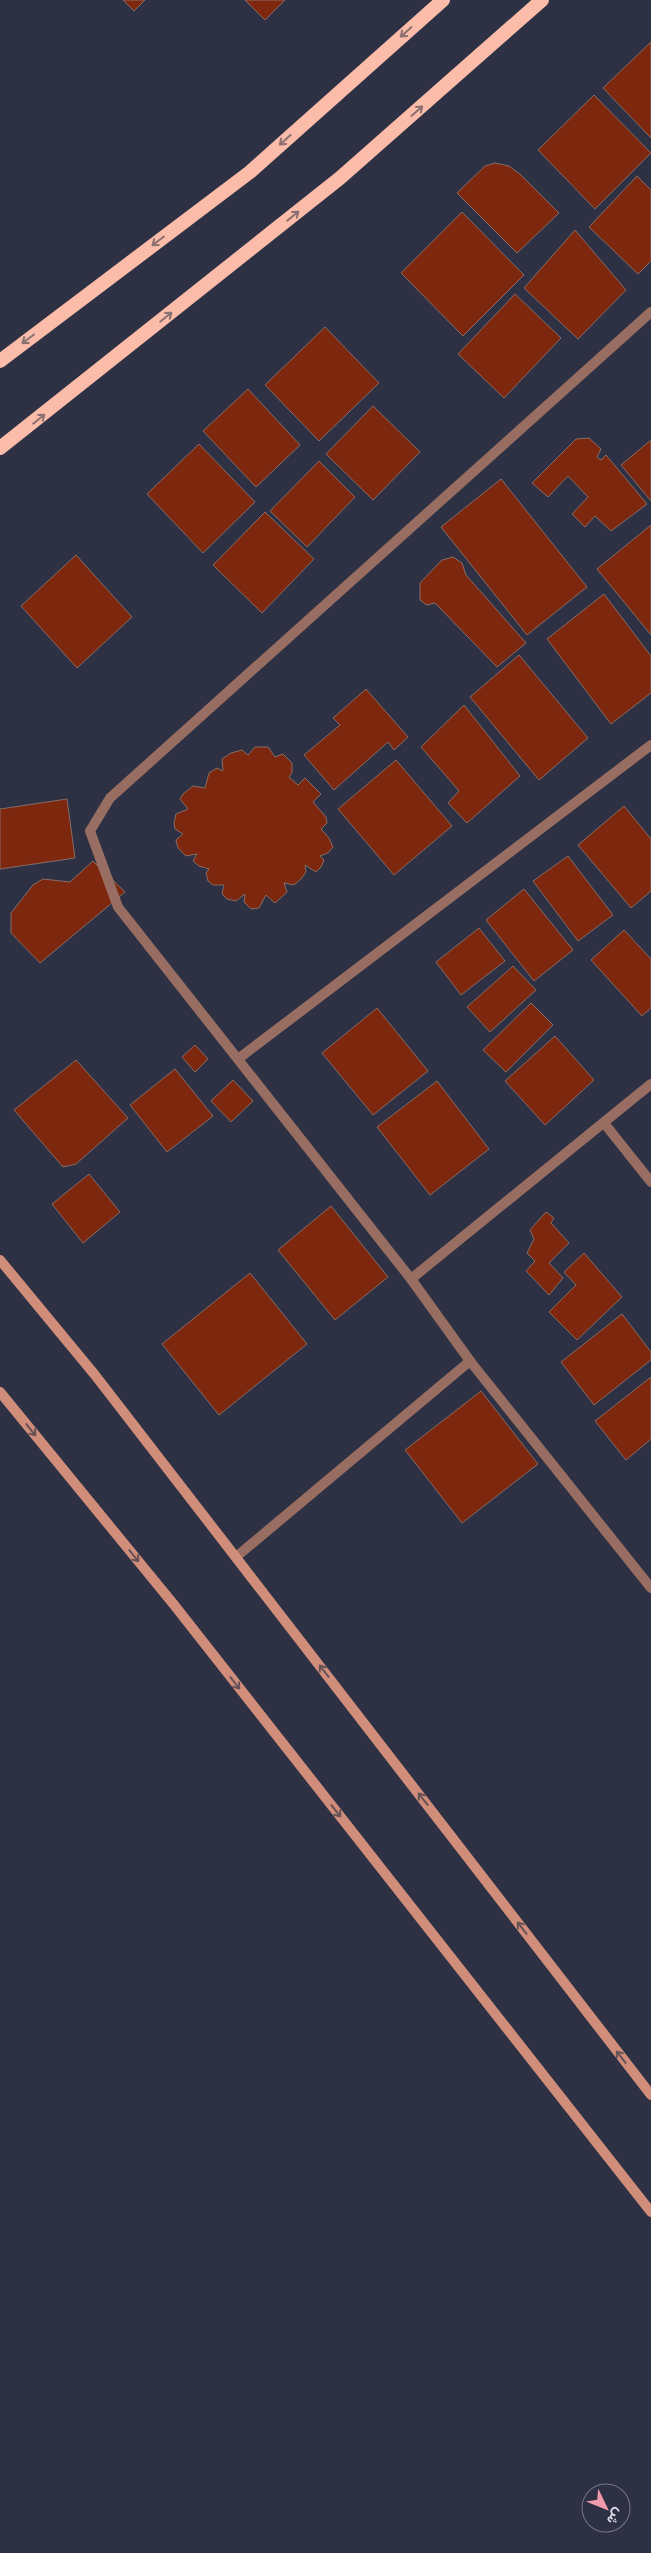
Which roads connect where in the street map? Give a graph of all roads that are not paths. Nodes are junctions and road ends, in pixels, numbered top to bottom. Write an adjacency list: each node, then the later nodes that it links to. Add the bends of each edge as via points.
1 (443, 0): 4 (highway, one-way to 4, via 250,172)
2 (542, 0): 5 (highway, one-way to 2, via 340,178)
3 (651, 312): 7 (street, via 110,798 90,831 118,907)
4 (0, 361)
5 (0, 448)
6 (651, 745): 7 (street)
7 (238, 1060): 12 (street)
8 (651, 1084): 9 (street)
9 (604, 1123): 10 (street); 12 (street)
10 (651, 1182)
11 (0, 1260): 15 (main road, via 95,1375)
12 (411, 1279): 13 (street)
13 (470, 1361): 15 (street); 16 (street)
14 (0, 1392): 18 (main road, one-way to 18, via 174,1606)
15 (236, 1557): 17 (main road, one-way to 15)
16 (651, 1588)
17 (651, 2095)
18 (651, 2212)

